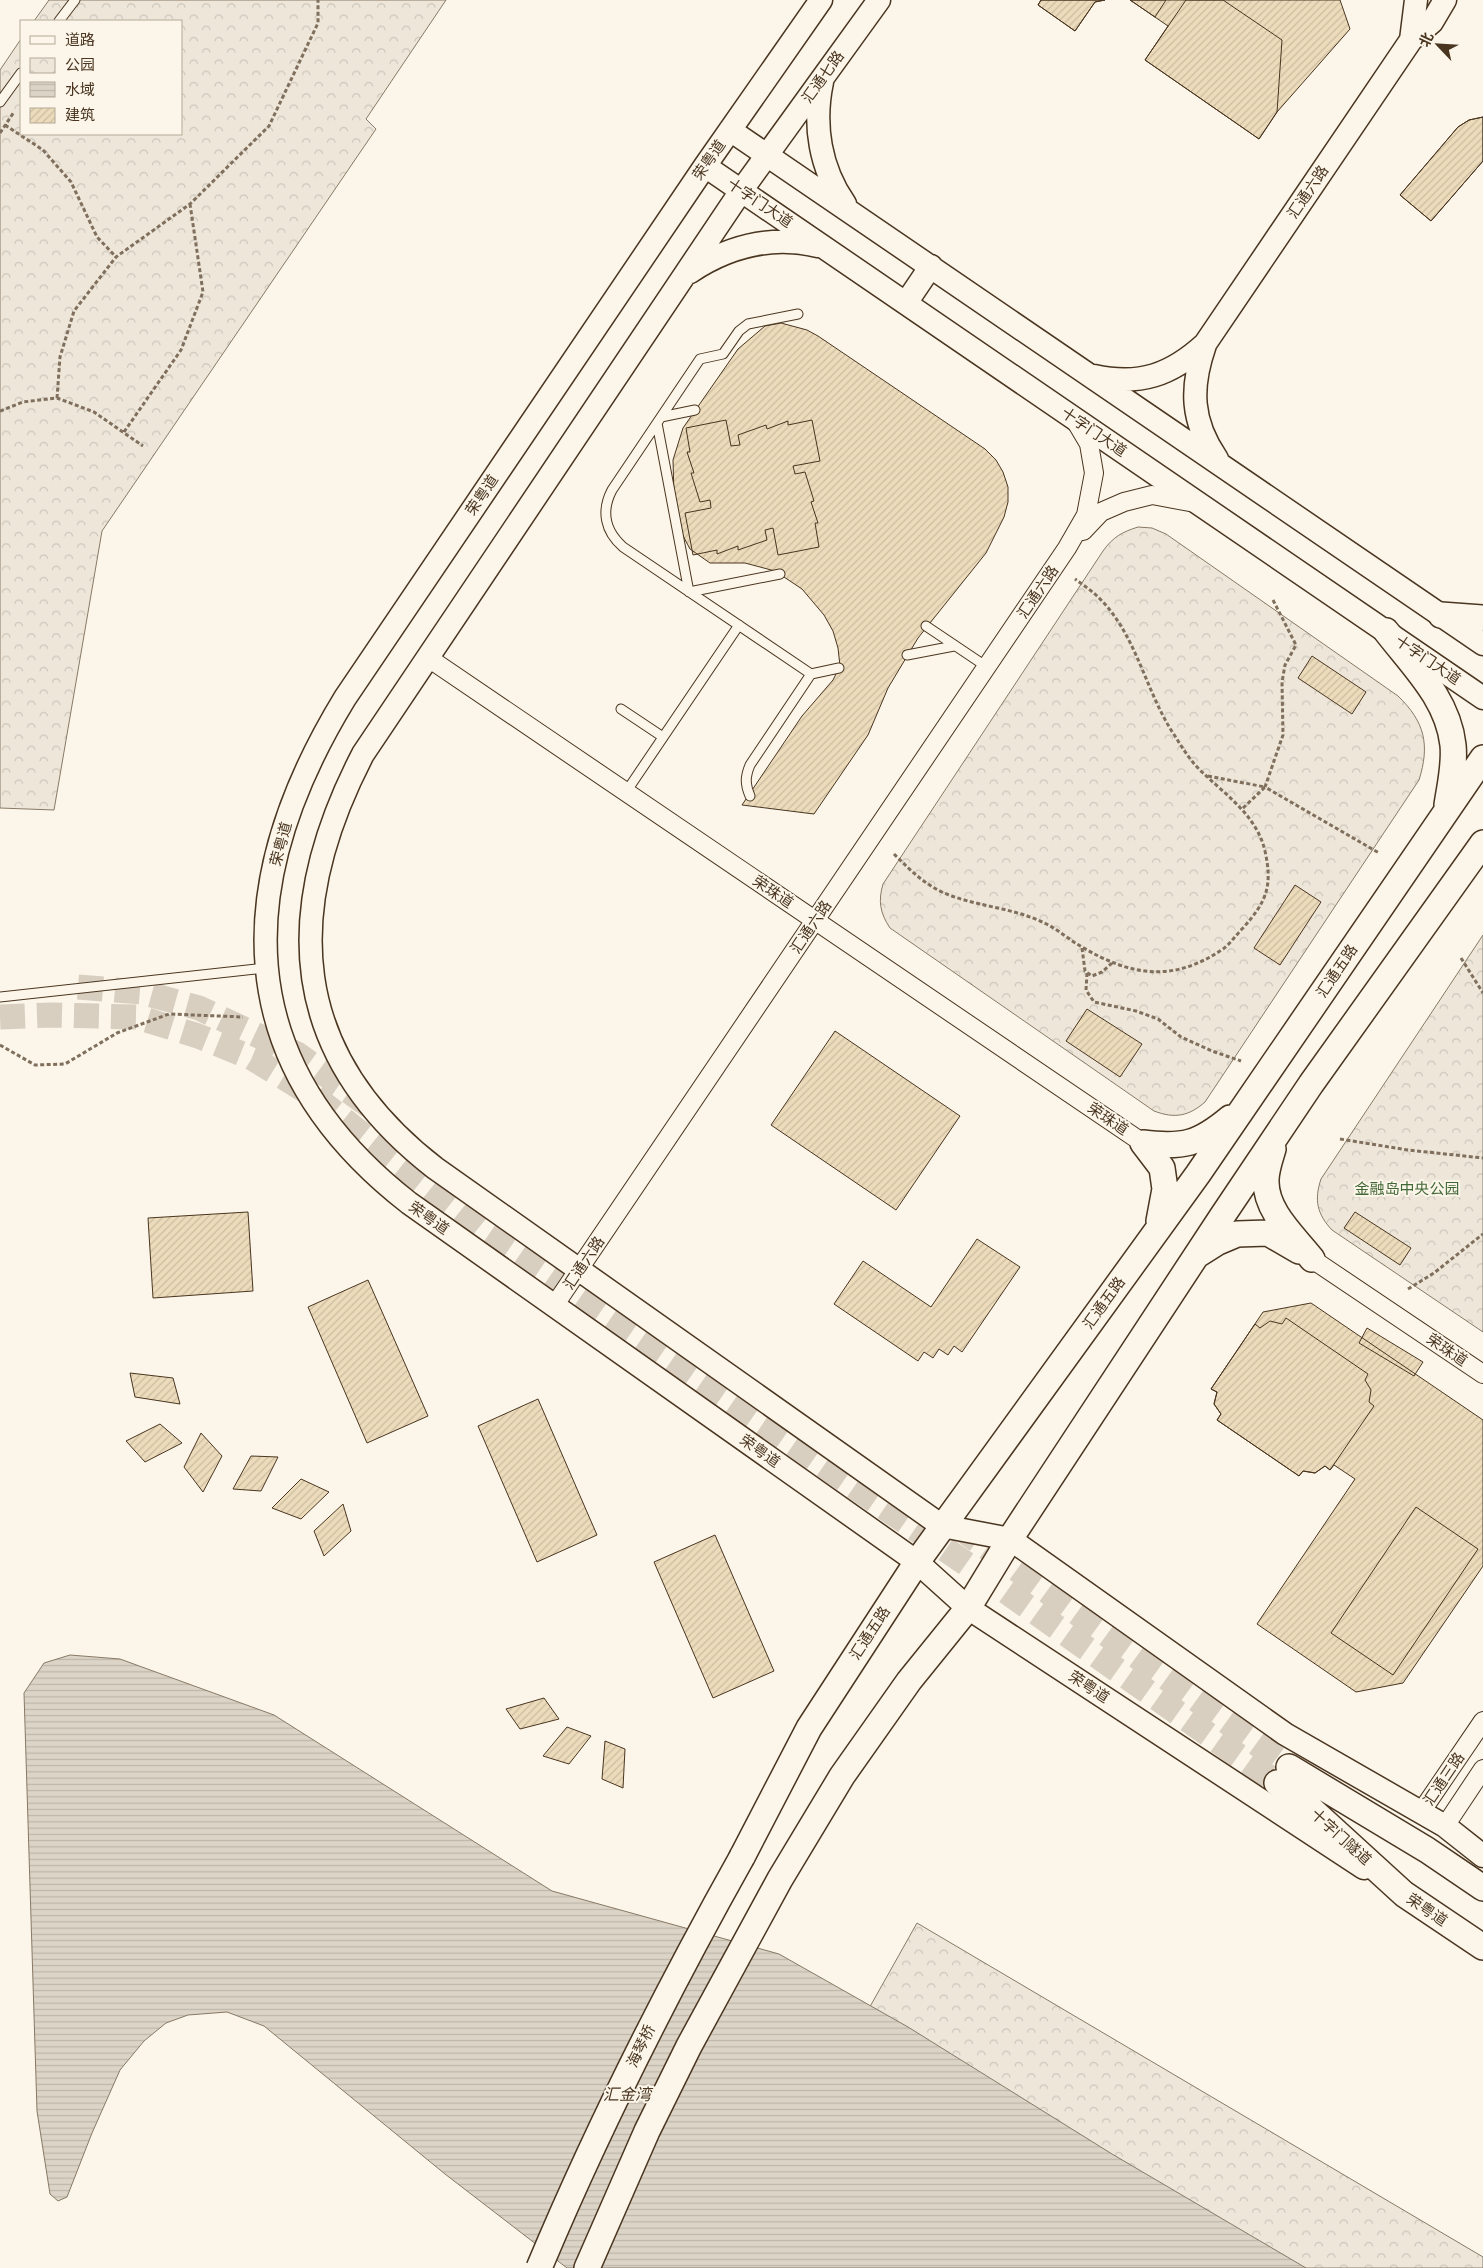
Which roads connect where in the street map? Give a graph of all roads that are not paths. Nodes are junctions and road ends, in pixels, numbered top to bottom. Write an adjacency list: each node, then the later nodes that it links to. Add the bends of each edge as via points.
1 (75, 0): 6 (lane)
2 (821, 0): 11 (street)
3 (879, 0): 9 (street, 汇通七路)
4 (1416, 0): 7 (street)
5 (1445, 0): 7 (street, via 1432,22)
6 (60, 20)
7 (1411, 40): 21 (street, 汇通六路)
8 (20, 74): 10 (lane)
9 (823, 77): 12 (street, 汇通七路); 15 (street, via 818,117 821,148 829,176)
10 (0, 102)
11 (730, 130): 12 (street); 13 (street, 荣粤道)
12 (767, 155): 14 (street); 15 (street)
13 (705, 166): 14 (street, 十字门大道); 56 (street, 荣粤道, via 324,733 296,794 276,858 266,925)
14 (741, 191): 16 (street, 十字门大道); 18 (street)
15 (850, 211): 17 (street)
16 (825, 247): 18 (street, via 785,241 745,246 708,261); 19 (street, 十字门大道)
17 (931, 266): 19 (street); 24 (street)
18 (683, 277): 41 (street)
19 (906, 303): 26 (street, 十字门大道)
20 (798, 314): 22 (lane, via 748,324)
21 (1206, 344): 24 (street, via 1186,361 1156,375 1113,380); 28 (street, via 1197,368 1194,394 1197,419 1206,443)
22 (723, 354): 23 (lane); 27 (lane, via 700,359)
23 (726, 365)
24 (1088, 374): 28 (street)
25 (695, 410): 27 (lane)
26 (1073, 417): 29 (street, 十字门大道); 30 (street, 汇通六路, via 1089,444 1094,473 1086,515)
27 (659, 420): 32 (lane); 32 (lane, via 612,490 605,516 616,541)
28 (1221, 464): 33 (street)
29 (1201, 504): 30 (street, 汇通六路, via 1152,495 1124,502 1101,512); 37 (street, 十字门大道)
30 (1067, 548): 42 (street, 汇通六路)
31 (780, 574): 32 (lane)
32 (690, 592): 35 (lane)
33 (1441, 615): 34 (main road); 38 (street)
34 (1483, 618)
35 (739, 625): 44 (lane); 47 (lane)
36 (926, 626): 39 (lane)
37 (1386, 631): 45 (street, 十字门大道); 51 (main road, via 1435,694 1450,728 1453,764)
38 (1483, 644)
39 (954, 646): 40 (lane); 42 (lane)
40 (907, 655)
41 (426, 657): 49 (street, 荣珠道); 64 (street, via 363,754 327,839 312,899 310,927 311,965 319,1011 328,1039 342,1064 392,1131 435,1168)
42 (986, 667): 55 (street, 汇通六路)
43 (839, 668): 44 (lane)
44 (811, 674): 50 (lane, via 750,765 746,780)
45 (1483, 698)
46 (621, 709): 47 (lane)
47 (663, 737): 49 (lane)
48 (1483, 758): 51 (main road, 汇通五路)
49 (626, 792): 55 (street, 荣珠道)
50 (750, 796)
51 (1445, 814): 58 (main road, 汇通五路)
52 (1483, 843): 54 (main road)
53 (1483, 872): 54 (main road)
54 (1440, 905): 59 (main road)
55 (815, 921): 60 (street, 荣珠道); 64 (street, 汇通六路)
56 (267, 968): 57 (lane); 65 (street, 荣粤道, via 288,1056 320,1114 340,1139 361,1163 402,1199)
57 (0, 997)
58 (1247, 1103): 60 (main road, via 1216,1130 1193,1142 1172,1146); 61 (main road, 汇通五路)
59 (1277, 1137): 62 (main road); 63 (main road, via 1266,1180 1268,1198 1277,1215)
60 (1143, 1144): 61 (main road, via 1162,1168 1165,1189)
61 (1156, 1231): 67 (main road, 汇通五路)
62 (1196, 1256): 63 (main road, via 1238,1234 1268,1233); 68 (main road)
63 (1312, 1258): 66 (street, 荣珠道)
64 (579, 1270): 65 (street, 汇通六路); 67 (street)
65 (554, 1306): 69 (street, 荣粤道)
66 (1483, 1374)
67 (942, 1526): 68 (street); 69 (main road, 汇通五路)
68 (1010, 1539): 70 (main road); 73 (street, via 1285,1734)
69 (916, 1562): 70 (street, 荣粤道); 76 (main road, 汇通五路, via 809,1728)
70 (968, 1608): 78 (street, 荣粤道); 81 (main road, via 909,1681 848,1768 780,1879 685,2054)
71 (1483, 1721): 73 (street, 汇通三路)
72 (1483, 1769): 74 (street, 汇通三路)
73 (1421, 1812): 74 (street)
74 (1444, 1826): 75 (street)
75 (1483, 1856)
76 (742, 1857): 80 (main road, 海琴桥, bridge, via 650,2026)
77 (1483, 1888): 78 (main road, 十字门隧道, via 1426,1850 1283,1775 1312,1810)
78 (1404, 1894): 79 (main road, 荣粤道)
79 (1483, 1947)
80 (539, 2268)
81 (587, 2268)

